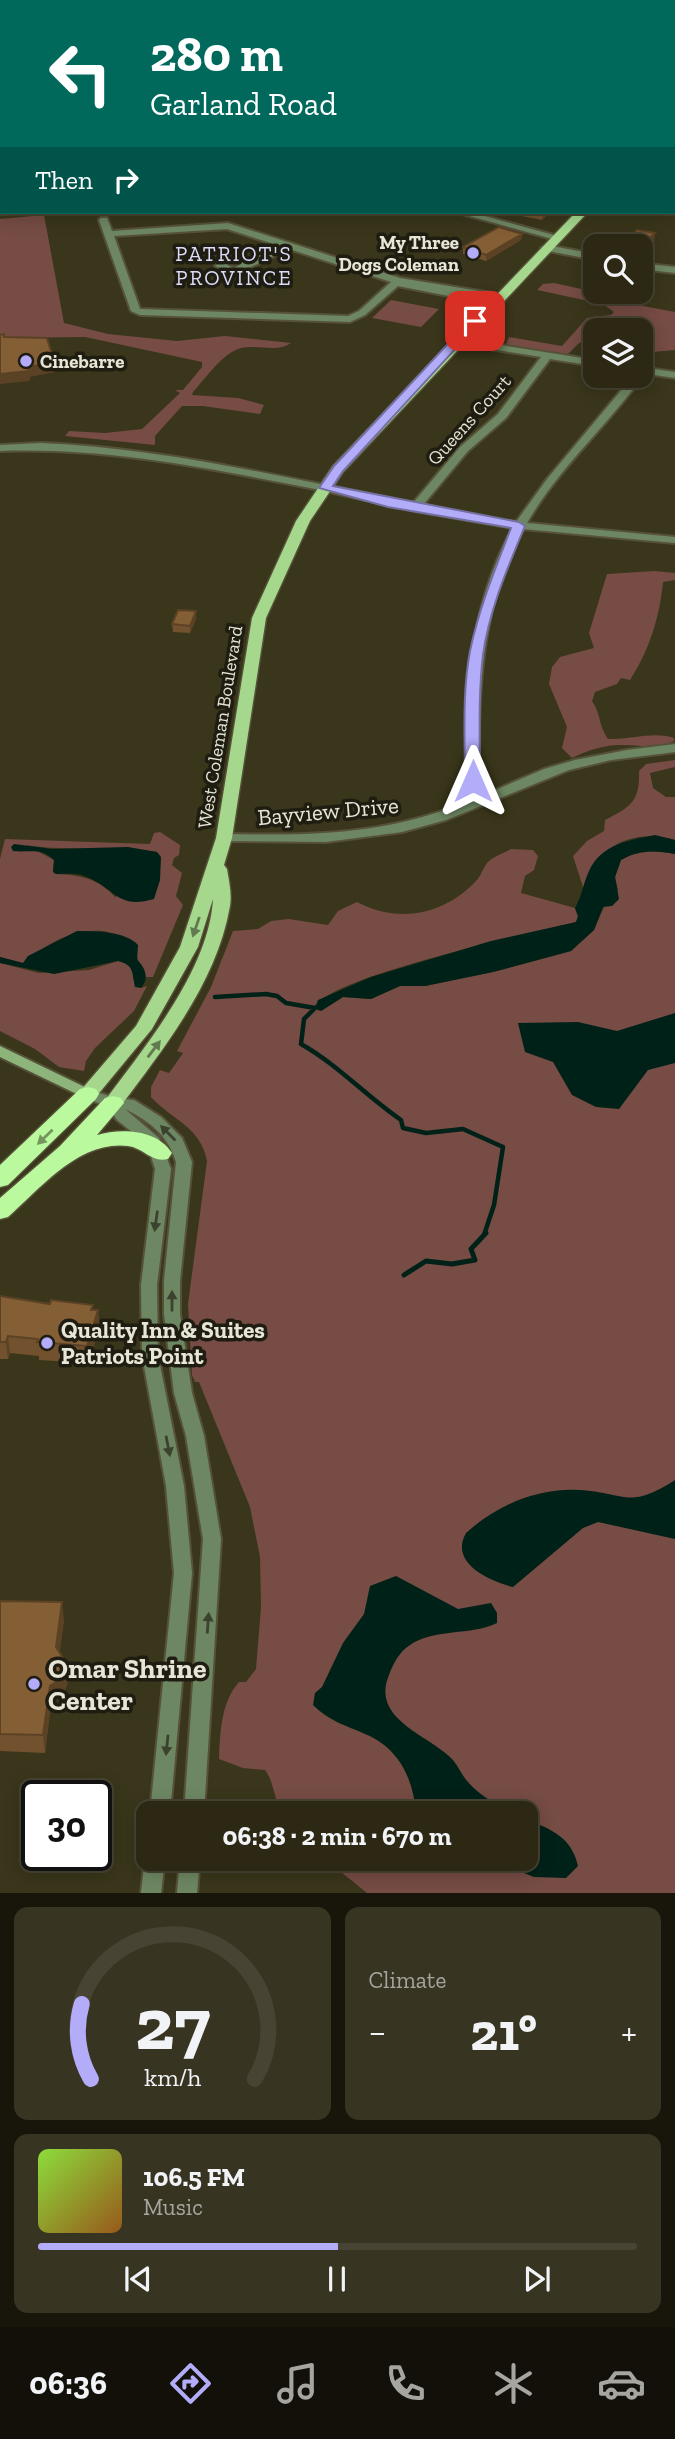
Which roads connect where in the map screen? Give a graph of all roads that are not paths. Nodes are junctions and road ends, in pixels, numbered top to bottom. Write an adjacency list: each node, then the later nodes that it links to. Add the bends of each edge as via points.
1 (468, 214): 5 (street)
2 (580, 214): 5 (main road, West Coleman Boulevard)
3 (104, 220): 4 (street)
4 (109, 234): 6 (street, via 223,225); 12 (street, via 136,311 145,313 350,319)
5 (556, 237): 7 (main road, West Coleman Boulevard)
6 (289, 245): 9 (street); 12 (street)
7 (546, 248): 8 (street); 13 (main road, West Coleman Boulevard)
8 (583, 255)
9 (251, 263)
10 (653, 267): 11 (street)
11 (675, 270)
12 (398, 281): 13 (street)
13 (496, 299): 14 (main road, West Coleman Boulevard)
14 (456, 341): 15 (street); 21 (main road, West Coleman Boulevard)
15 (548, 355): 16 (street); 22 (street, Queens Court, via 502,416 464,449)
16 (583, 361)
17 (653, 373): 18 (street)
18 (675, 375)
19 (629, 388): 23 (street)
20 (0, 448): 21 (street, via 84,446)
21 (325, 488): 22 (street); 27 (main road, West Coleman Boulevard, via 303,522 259,618)
22 (415, 508): 23 (street)
23 (519, 526): 24 (street); 26 (street, via 492,590 477,653 472,709)
24 (675, 540)
25 (675, 748): 26 (street, Bayview Drive, via 584,761)
26 (473, 804): 27 (street, Bayview Drive, via 424,822 358,834 282,840)
27 (224, 838): 28 (main road, West Coleman Boulevard)
28 (218, 862): 30 (main road, West Coleman Boulevard, one-way to 30, via 189,947 163,994 143,1029); 31 (main road, West Coleman Boulevard, one-way to 28, via 165,1034 210,945 221,904)
29 (0, 1051): 30 (main road)
30 (88, 1094): 31 (street); 34 (highway, one-way to 34)
31 (113, 1103): 32 (highway); 33 (street); 37 (street, one-way to 31, via 212,1539 172,1314 184,1162 177,1142 156,1121 130,1104)
32 (68, 1152): 33 (highway, via 121,1138 147,1142); 35 (highway)
33 (160, 1153): 36 (street, one-way to 36, via 163,1169 149,1285 150,1355 176,1486 183,1573)
34 (0, 1179)
35 (0, 1211)
36 (161, 1801)
37 (195, 1801)
38 (154, 1871): 40 (street)
39 (189, 1871): 41 (street)
40 (151, 1893)
41 (187, 1893)

